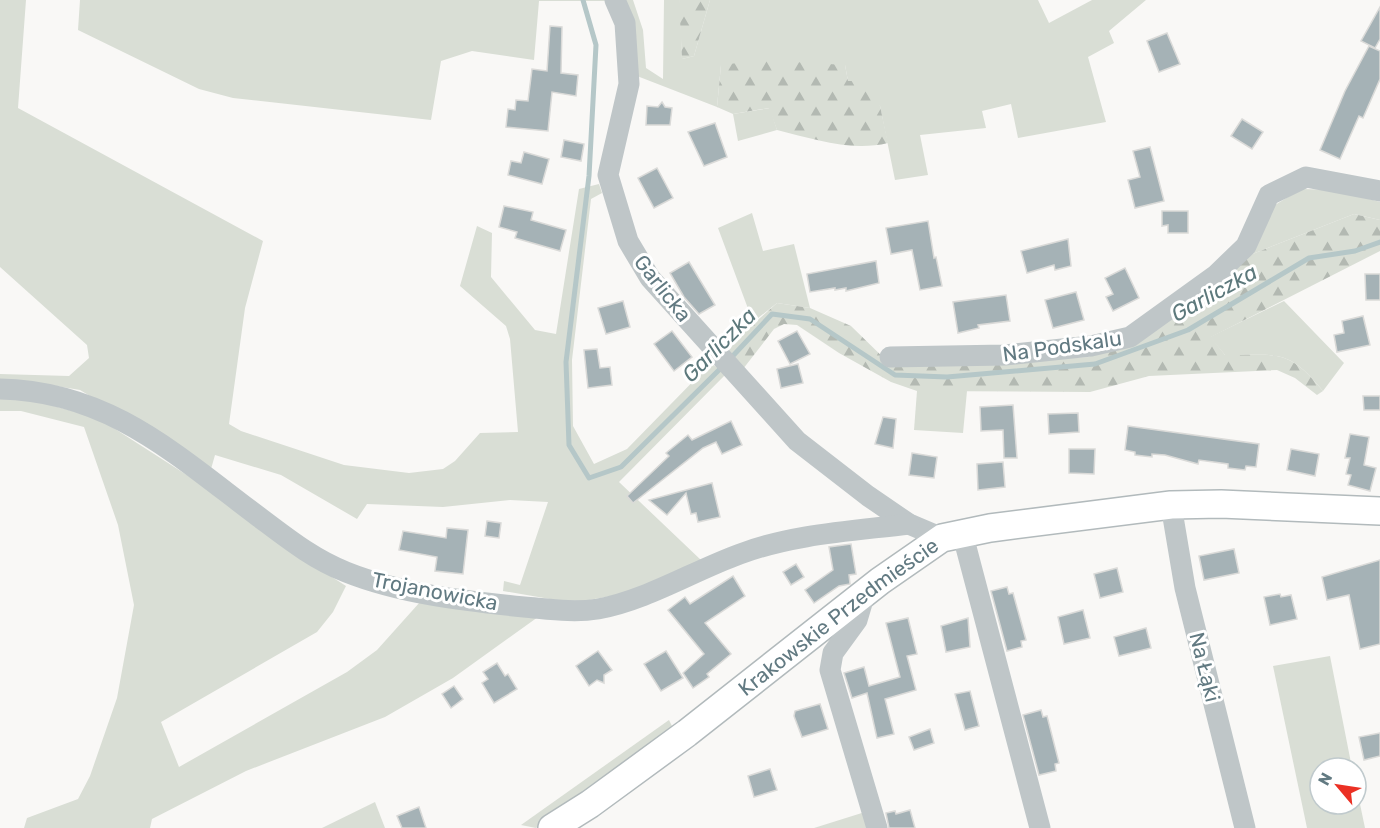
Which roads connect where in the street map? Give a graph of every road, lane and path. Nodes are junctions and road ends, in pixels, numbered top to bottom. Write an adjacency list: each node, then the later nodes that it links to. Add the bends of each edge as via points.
1 (615, 0): 7 (street, Garlicka, via 625,22 629,84 608,175 627,241 650,278 796,441)
2 (1380, 191): 3 (street, Na Podskalu, via 1306,177 1269,195 1246,246 1216,275 1130,338 1005,355)
3 (890, 357)
4 (0, 389): 7 (street, Trojanowicka, via 56,394 93,405 171,452 307,553 345,572 384,585 489,603 597,609 742,553 785,541)
5 (1171, 506): 6 (main road, Krakowskie Przedmieście, via 1221,504); 8 (main road, Krakowskie Przedmieście); 13 (street, Na Łąki, via 1185,588)
6 (1380, 511)
7 (909, 524): 8 (street, Garlicka)
8 (952, 535): 9 (main road, Krakowskie Przedmieście); 12 (street)
9 (865, 593): 10 (main road, Krakowskie Przedmieście, via 687,733); 11 (street, via 857,620 833,653 830,670)
10 (552, 828)
11 (876, 828)
12 (1040, 828)
13 (1245, 828)

